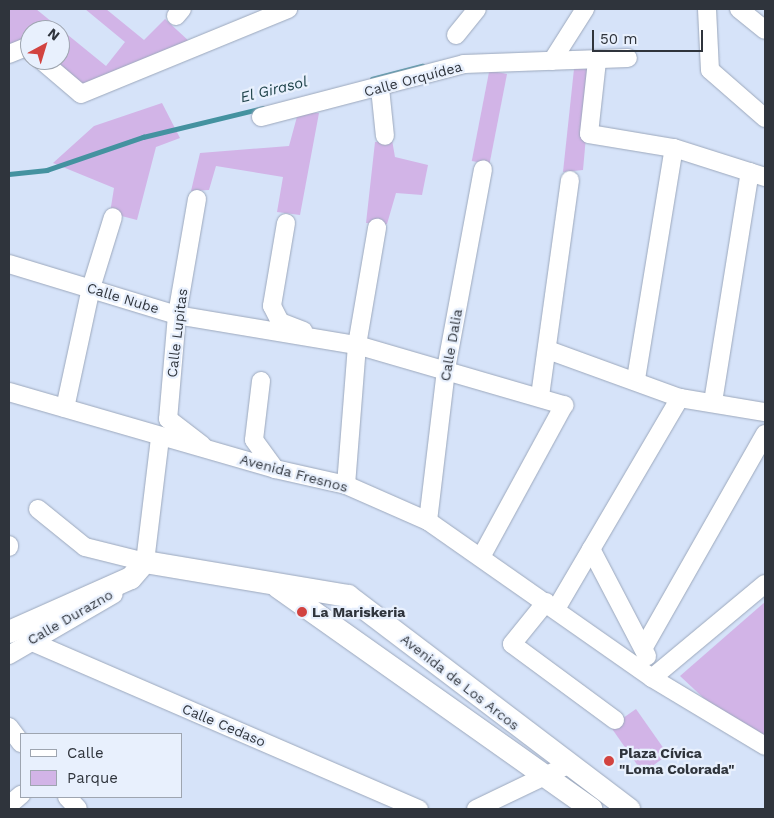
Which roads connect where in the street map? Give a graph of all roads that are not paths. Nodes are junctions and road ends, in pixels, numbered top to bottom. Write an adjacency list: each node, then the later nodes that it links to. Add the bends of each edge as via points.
1 (288, 9): 11 (street, via 81,94)
2 (478, 9): 7 (street)
3 (585, 9): 9 (street)
4 (707, 9): 14 (street, via 710,70)
5 (739, 9): 6 (street)
6 (760, 26)
7 (456, 35)
8 (628, 58): 10 (street, Calle Orquídea)
9 (552, 60): 10 (street, Calle Orquídea); 12 (street, Calle Orquídea, via 464,64)
10 (597, 61): 16 (street, via 589,134)
11 (53, 70)
12 (380, 88): 13 (street, Calle Orquídea); 15 (street)
13 (261, 117)
14 (765, 118)
15 (384, 136)
16 (674, 148): 18 (street); 31 (street)
17 (483, 169): 30 (street, Calle Dalia)
18 (757, 174): 36 (street)
19 (570, 180): 29 (street)
20 (197, 199): 26 (street, Calle Lupitas)
21 (113, 217): 25 (street)
22 (286, 223): 27 (street, via 272,306 280,322)
23 (377, 228): 28 (street)
24 (9, 264): 25 (street, Calle Nube)
25 (91, 288): 26 (street, Calle Nube); 37 (street)
26 (177, 315): 27 (street, Calle Nube); 41 (street, Calle Lupitas, via 168,419)
27 (334, 343): 28 (street)
28 (357, 345): 30 (street); 43 (street)
29 (548, 350): 31 (street); 34 (street)
30 (446, 369): 34 (street); 45 (street, Calle Dalia)
31 (636, 379): 35 (street)
32 (260, 381): 42 (street, via 254,440)
33 (9, 392): 37 (street, Avenida Fresnos)
34 (540, 396): 47 (street, via 564,405)
35 (680, 398): 36 (street); 46 (street)
36 (713, 402): 38 (street)
37 (65, 408): 40 (street, Avenida Fresnos)
38 (765, 412)
39 (765, 434): 54 (street)
40 (160, 438): 41 (street, Avenida Fresnos); 48 (street)
41 (206, 448): 42 (street, Avenida Fresnos)
42 (275, 469): 43 (street, Avenida Fresnos)
43 (346, 484): 45 (street, Avenida Fresnos)
44 (38, 509): 48 (street, via 85,547)
45 (428, 521): 47 (street, Avenida Fresnos)
46 (591, 549): 51 (street); 54 (street)
47 (481, 557): 51 (street, Avenida Fresnos)
48 (138, 570): 50 (main road, Avenida de Los Arcos); 52 (main road); 53 (street, Calle Durazno, via 107,600)
49 (765, 584): 56 (street)
50 (278, 586): 61 (main road, Avenida de Los Arcos, via 348,596); 62 (main road, Avenida de Los Arcos)
51 (551, 605): 56 (street, Avenida Fresnos); 57 (street, via 512,644)
52 (9, 632)
53 (30, 641): 55 (street, Calle Durazno); 69 (street, Calle Cedaso)
54 (644, 647): 56 (street)
55 (9, 655)
56 (652, 678): 60 (street, Avenida Fresnos)
57 (615, 720)
58 (9, 727): 59 (street)
59 (20, 742)
60 (765, 746)
61 (568, 764): 62 (street); 63 (main road, Avenida de Los Arcos)
62 (546, 776): 67 (main road, Avenida de Los Arcos); 70 (street)
63 (600, 788): 67 (street); 71 (main road, Avenida de Los Arcos)
64 (20, 796): 66 (street)
65 (67, 798): 68 (street)
66 (9, 805)
67 (579, 806)
68 (78, 809)
69 (419, 809)
70 (476, 809)
71 (629, 809)

